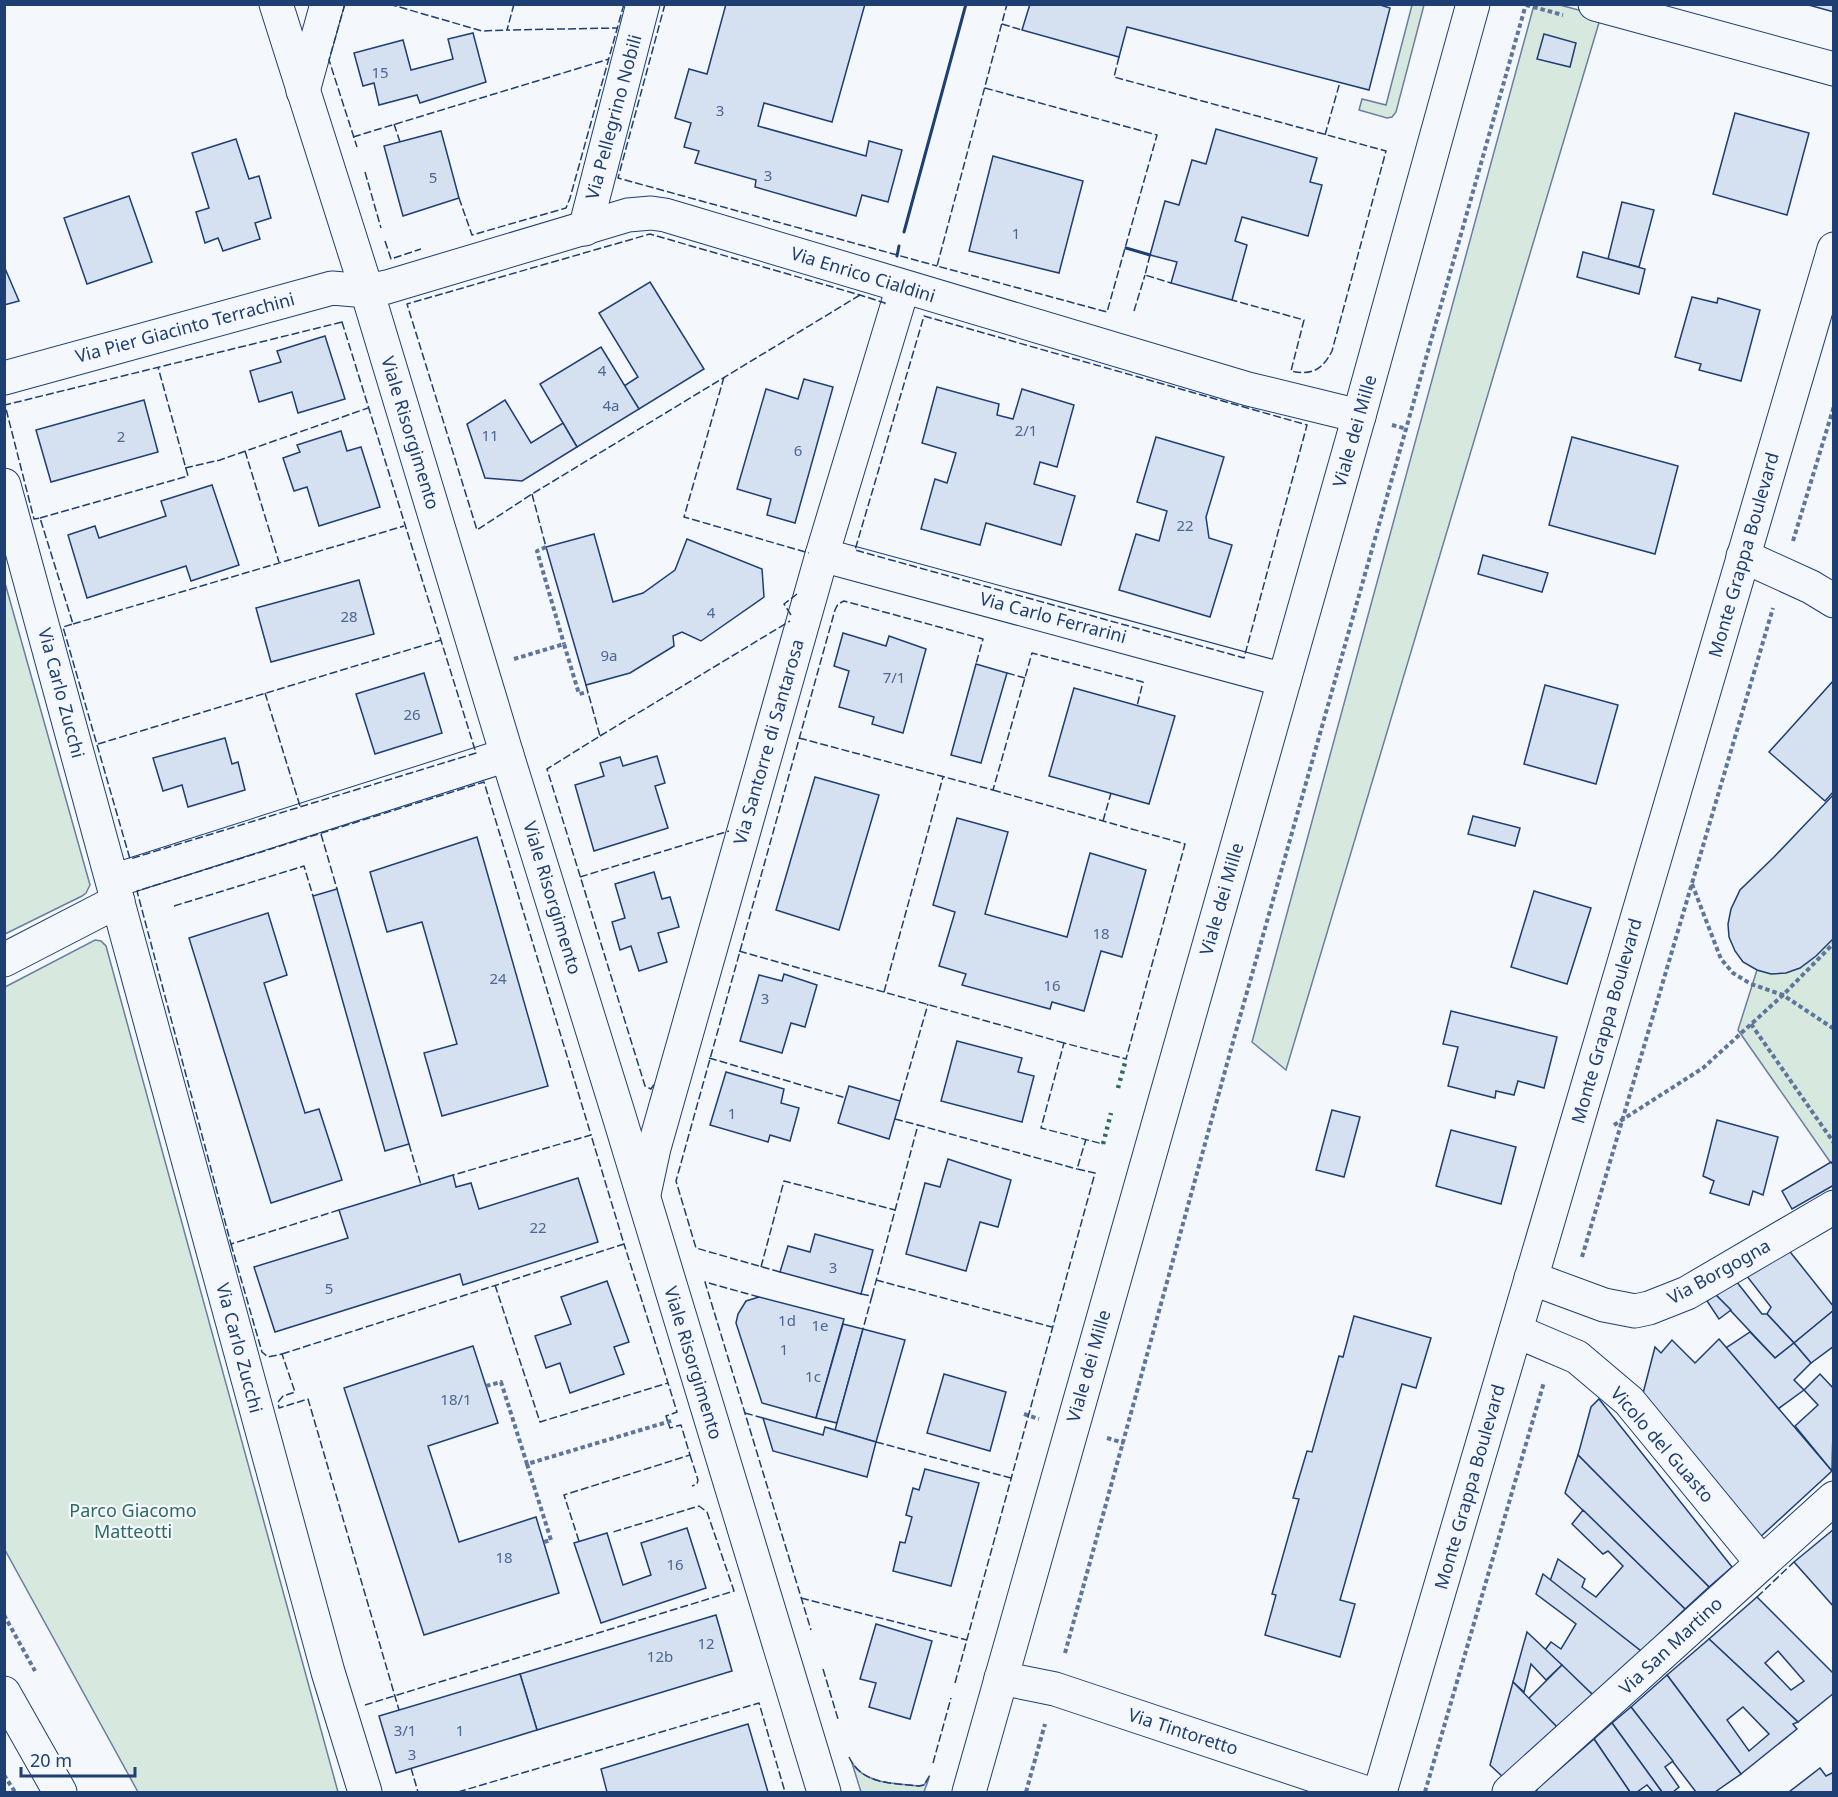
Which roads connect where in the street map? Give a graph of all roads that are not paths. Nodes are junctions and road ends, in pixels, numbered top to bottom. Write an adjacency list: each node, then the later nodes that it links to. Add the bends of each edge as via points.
1 (276, 4): 7 (street, Viale Risorgimento)
2 (327, 4): 7 (street)
3 (643, 4): 8 (street, Via Pellegrino Nobili)
4 (1473, 4): 13 (street, Viale dei Mille)
5 (1595, 4): 6 (street)
6 (1833, 69)
7 (303, 91): 11 (street, Viale Risorgimento)
8 (585, 229): 10 (street, Via Enrico Cialdini, via 628,215 665,215); 11 (street, Via Enrico Cialdini)
9 (1832, 261): 16 (street, Monte Grappa Boulevard)
10 (903, 287): 13 (street, Via Enrico Cialdini, via 1237,386); 15 (street, Via Santorre di Santarosa)
11 (367, 291): 12 (street, Via Pier Giacinto Terrachini, via 332,288); 19 (street, Viale Risorgimento)
12 (4, 378)
13 (1359, 417): 18 (street, Viale dei Mille)
14 (4, 485): 20 (street, Via Carlo Zucchi)
15 (822, 555): 18 (street, Via Carlo Ferrarini); 22 (street, Via Santorre di Santarosa, via 654,1148)
16 (1743, 556): 17 (street); 24 (street, Monte Grappa Boulevard)
17 (1833, 601)
18 (1284, 680): 28 (street, Viale dei Mille)
19 (507, 755): 20 (street); 22 (street, Viale Risorgimento)
20 (115, 891): 21 (street); 32 (street, Via Carlo Zucchi, via 328,1672)
21 (4, 960)
22 (643, 1199): 33 (street, Viale Risorgimento)
23 (1833, 1207): 24 (street, Via Borgogna, via 1688,1293 1635,1311)
24 (1531, 1278): 25 (street, Monte Grappa Boulevard)
25 (1516, 1331): 27 (street, Vicolo del Guasto, via 1577,1357 1629,1401); 36 (street, Monte Grappa Boulevard)
26 (1833, 1498): 27 (street, Via San Martino)
27 (1762, 1563): 37 (street, Via San Martino)
28 (1001, 1678): 34 (street, Viale dei Mille); 35 (street, Via Tintoretto, via 1054,1689)
29 (4, 1694): 30 (street)
30 (16, 1742): 31 (street)
31 (60, 1792)
32 (365, 1792)
33 (824, 1792)
34 (969, 1792)
35 (1364, 1792)
36 (1380, 1792)
37 (1509, 1792)

